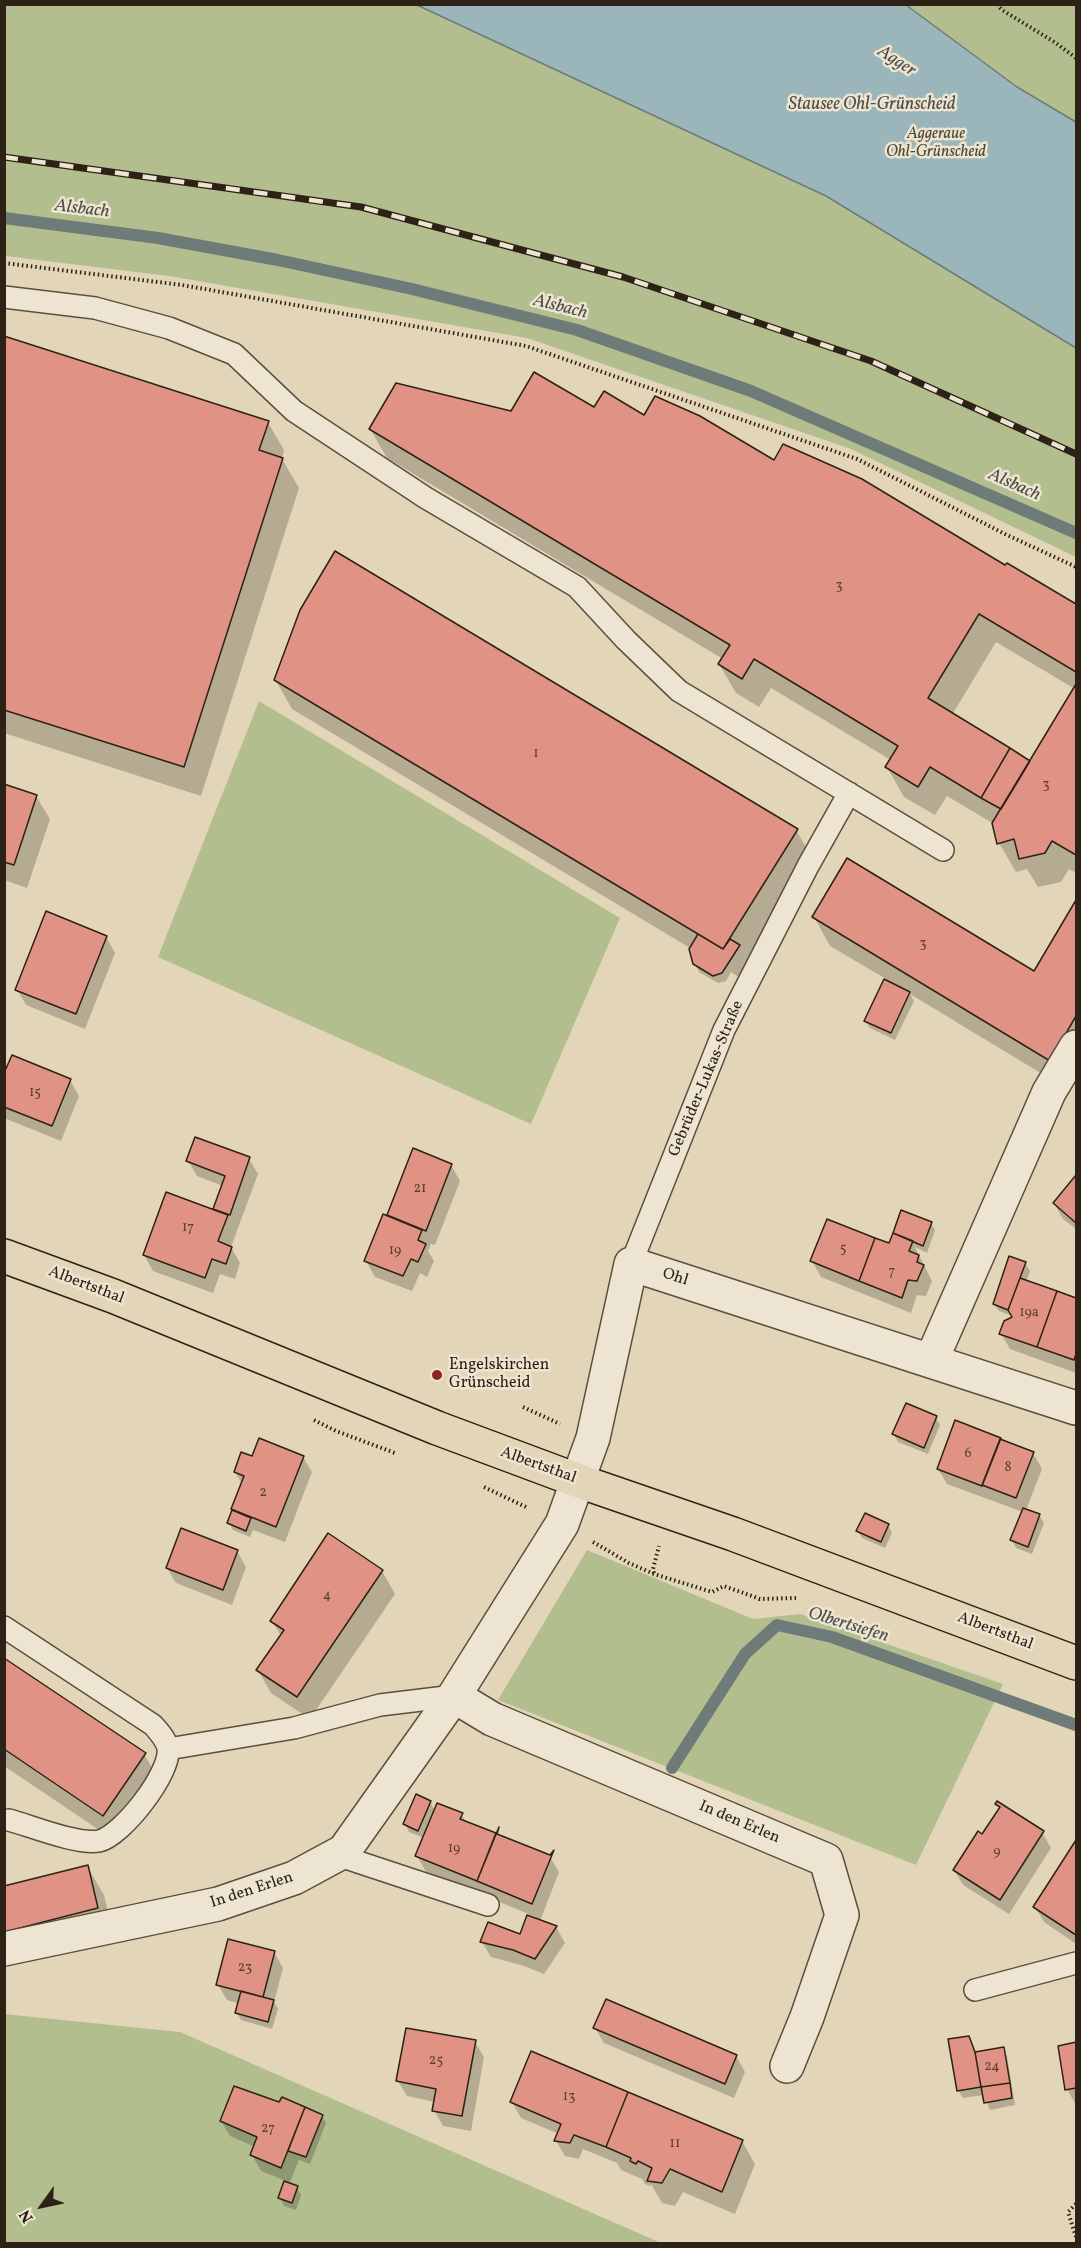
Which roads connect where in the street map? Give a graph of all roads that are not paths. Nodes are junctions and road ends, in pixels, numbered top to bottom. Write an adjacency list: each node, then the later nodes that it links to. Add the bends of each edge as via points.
1 (4, 297): 2 (lane, via 95,308 169,328 234,354 294,411 426,498 577,586 678,691)
2 (849, 793): 3 (lane); 6 (lane, Gebrüder-Lukas-Straße, via 724,1030)
3 (943, 850)
4 (1077, 1047): 7 (street, via 1049,1092)
5 (4, 1256): 9 (main road, Albertsthal)
6 (631, 1264): 7 (street, Ohl); 9 (street, via 593,1438)
7 (931, 1361): 8 (street, Ohl)
8 (1077, 1408)
9 (579, 1481): 11 (main road, Albertsthal); 12 (street, In den Erlen, via 562,1524)
10 (4, 1627): 13 (lane, via 153,1725)
11 (1077, 1663)
12 (454, 1696): 13 (lane, via 380,1705 294,1728); 15 (street, In den Erlen, via 344,1851); 20 (street, In den Erlen, via 492,1719 826,1860 842,1916)
13 (168, 1749): 14 (lane, via 163,1774 113,1835 98,1841 77,1840)
14 (9, 1820)
15 (337, 1855): 16 (lane); 17 (street, In den Erlen, via 294,1878 218,1904)
16 (488, 1905)
17 (4, 1949)
18 (1077, 1963): 19 (lane)
19 (975, 1990)
20 (787, 2066)

